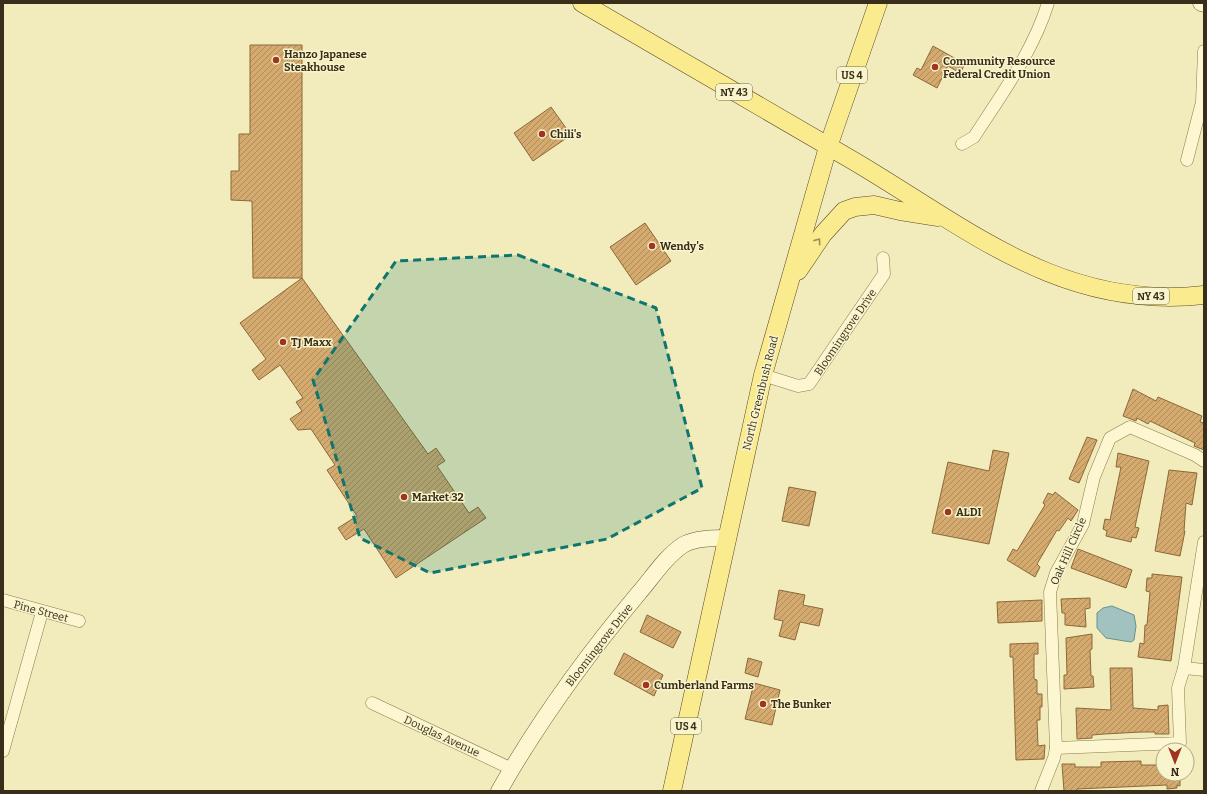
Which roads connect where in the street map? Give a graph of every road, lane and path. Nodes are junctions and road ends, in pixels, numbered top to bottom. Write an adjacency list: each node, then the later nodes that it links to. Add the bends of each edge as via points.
1 (582, 3): 8 (main road, NY 43)
2 (878, 3): 8 (main road, North Greenbush Road / US 4)
3 (1048, 3): 7 (street, via 1021,63 974,137)
4 (1201, 3): 5 (street)
5 (1204, 4)
6 (1204, 51): 9 (street, via 1202,102)
7 (962, 144)
8 (828, 147): 10 (main road, NY 43); 12 (main road, North Greenbush Road / US 4)
9 (1187, 160)
10 (946, 218): 12 (main road, one-way to 10, via 823,234 844,211 874,205); 13 (main road, NY 43, via 1030,266 1075,283 1150,296)
11 (883, 258): 14 (street, Bloomingrove Drive, via 884,274 809,384 798,386)
12 (788, 285): 14 (main road, North Greenbush Road / US 4)
13 (1204, 295)
14 (763, 375): 16 (main road, North Greenbush Road / US 4)
15 (1204, 461): 24 (street, Oak Hill Circle, via 1130,427 1110,438 1094,477 1083,524 1056,573 1050,592)
16 (728, 538): 26 (street, Bloomingrove Drive, via 706,539 684,545 666,559 596,644 547,713); 28 (main road, North Greenbush Road / US 4)
17 (1204, 542): 21 (street)
18 (3, 600): 19 (street, Pine Street)
19 (42, 612): 20 (street, Pine Street); 25 (street)
20 (78, 621)
21 (1184, 668): 22 (street); 24 (street, via 1178,688 1180,743)
22 (1204, 670)
23 (372, 704): 26 (street, Douglas Avenue)
24 (1056, 748): 29 (street, Oak Hill Circle)
25 (3, 751)
26 (512, 769): 27 (street, Bloomingrove Drive)
27 (500, 791)
28 (672, 791)
29 (1041, 791)

